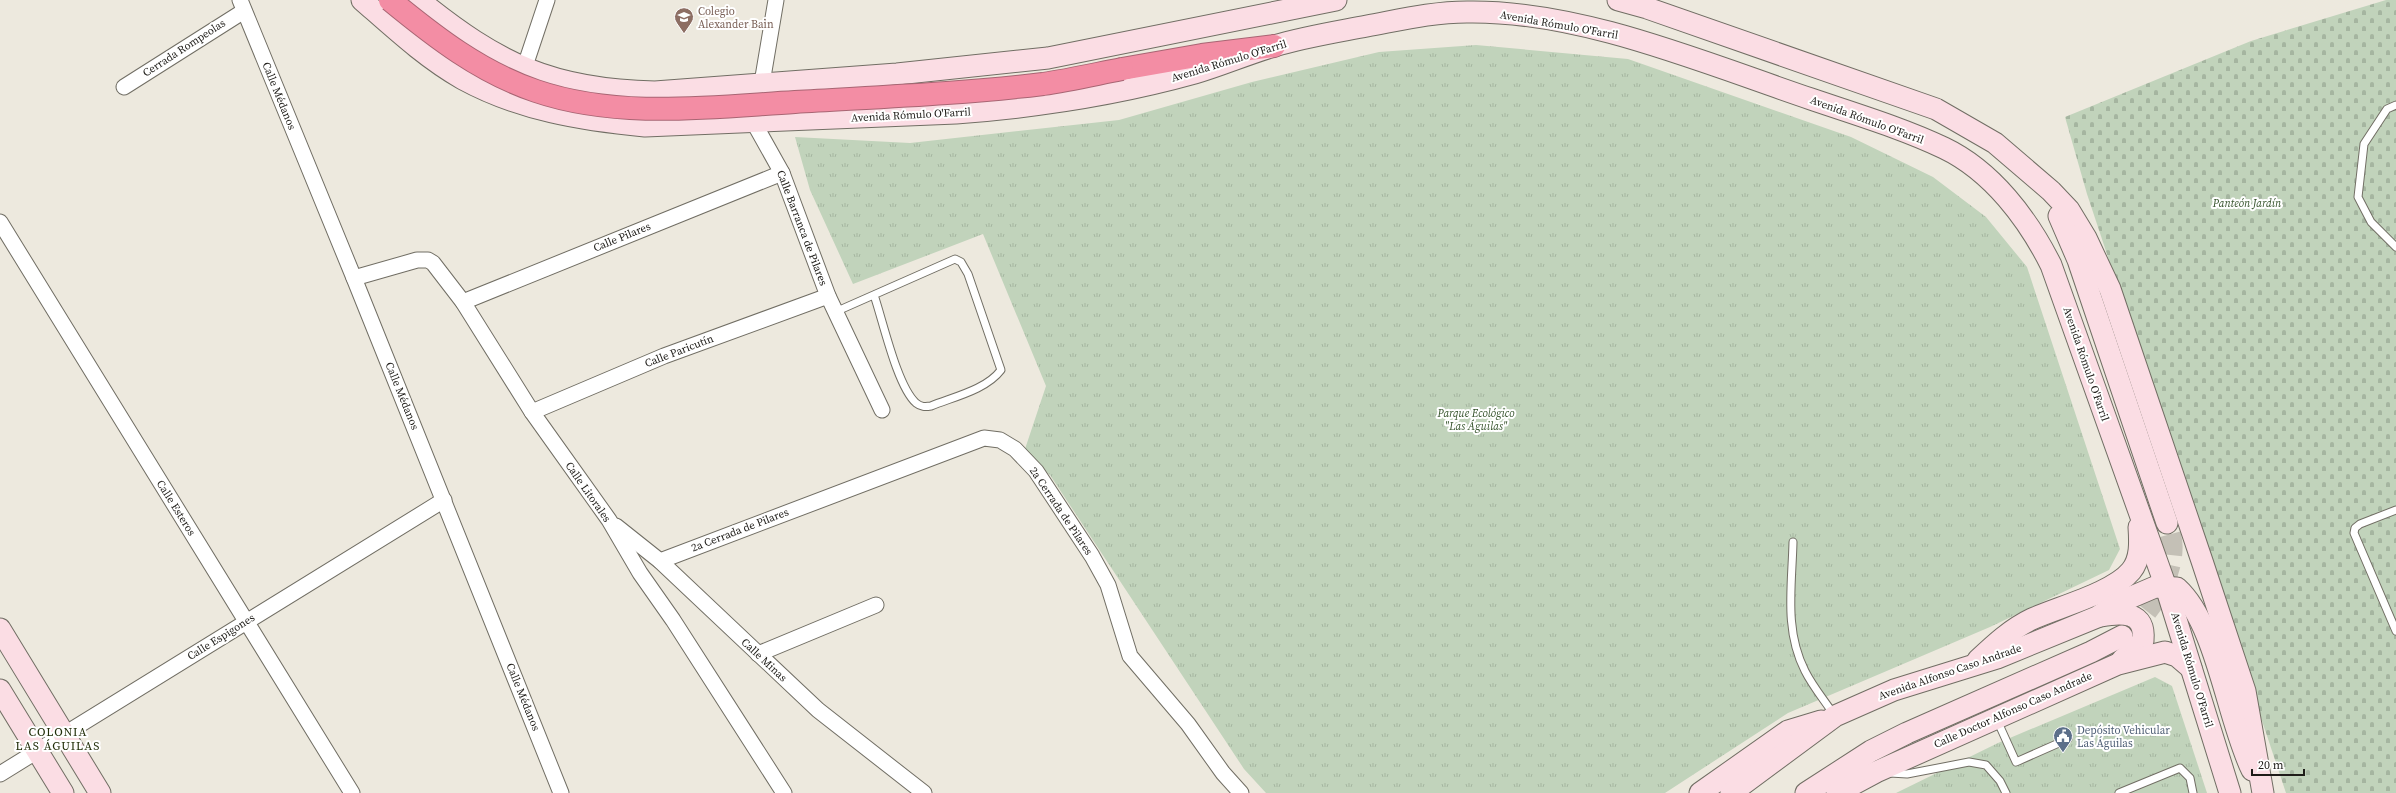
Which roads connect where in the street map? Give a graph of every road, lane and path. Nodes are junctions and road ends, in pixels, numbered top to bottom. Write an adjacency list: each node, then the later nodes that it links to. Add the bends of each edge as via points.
1 (362, 0): 14 (main road, Avenida Rómulo O'Farril, via 409,41 463,79 534,109 593,121 645,126)
2 (390, 0): 9 (highway, bridge, via 452,49 493,73 537,92 607,106 638,108 742,105 974,91 1045,83 1202,55)
3 (420, 0): 10 (main road, via 486,50)
4 (547, 0): 10 (street)
5 (776, 0): 11 (street)
6 (1336, 0): 11 (main road, via 1048,58 897,74)
7 (1618, 0): 17 (main road, via 1936,109 1995,143 2016,159)
8 (242, 6): 12 (street, Cerrada Rompeolas); 20 (street, Calle Médanos)
9 (1274, 46): 15 (main road, Avenida Rómulo O'Farril, via 1197,72 1102,96 956,114); 29 (main road, Avenida Rómulo O'Farril, via 1420,16 1467,12 1511,14 1607,31 1836,107 1947,149 2001,191 2038,238 2051,264)
10 (524, 69): 11 (main road, via 580,86 615,91 655,92)
11 (769, 82): 14 (street, Calle Barranca de Pilares, via 746,102); 15 (main road, via 763,106 771,116)
12 (124, 87)
13 (2396, 105): 19 (lane, via 2388,109 2364,144 2358,197 2371,222)
14 (752, 120): 15 (main road, Avenida Rómulo O'Farril); 16 (street, Calle Barranca de Pilares)
15 (780, 120)
16 (782, 173): 22 (street, Calle Barranca de Pilares); 23 (street, Calle Pilares)
17 (2033, 177): 31 (main road, via 2054,205 2067,230); 53 (main road, via 2069,210 2086,238 2110,289 2245,691)
18 (0, 222): 37 (street, Calle Esteros)
19 (2396, 247)
20 (354, 278): 23 (street, Calle Litorales, via 417,260 428,260); 27 (street, Calle Médanos)
21 (874, 295): 21 (lane, via 901,379 916,402 924,407 980,387 996,377 1001,370 968,274 961,262 955,259); 24 (lane)
22 (828, 296): 24 (street, Calle Barranca de Pilares); 26 (street, Calle Paricutín, via 664,356)
23 (463, 302): 26 (street, Calle Litorales)
24 (835, 312): 25 (street, Calle Barranca de Pilares)
25 (882, 410)
26 (532, 412): 30 (street, Calle Litorales)
27 (444, 500): 37 (street, Calle Espigones); 57 (street, Calle Médanos)
28 (2396, 510): 39 (lane, via 2360,524 2354,533)
29 (2139, 516): 34 (main road, Avenida Rómulo O'Farril); 42 (main road, via 2138,558 2131,571 2115,583 2031,620 2001,639)
30 (609, 520): 33 (street, Calle Minas); 58 (street, Calle Litorales, via 640,573)
31 (2166, 523)
32 (1794, 542): 46 (lane, via 1790,620 1795,645 1806,672)
33 (660, 561): 41 (street, Calle Minas); 60 (street, 2a Cerrada de Pilares, via 984,438 1000,440 1015,449 1036,471 1092,556 1108,585 1130,656 1188,724 1223,773)
34 (2166, 587): 36 (main road, via 2144,591); 44 (main road, Avenida Rómulo O'Farril); 53 (main road, via 2177,588 2198,612 2242,750)
35 (876, 605): 41 (street)
36 (2096, 617): 42 (main road, Avenida Alfonso Caso Andrade, via 1997,658); 43 (main road, via 2121,612 2132,615 2142,626 2143,641)
37 (246, 621): 48 (street, Calle Espigones); 56 (street, Calle Esteros)
38 (0, 629): 48 (main road)
39 (2396, 630)
40 (2122, 636): 63 (main road, via 1908,733 1871,752)
41 (758, 654): 59 (street, Calle Minas, via 818,710)
42 (1974, 664): 46 (main road, Avenida Alfonso Caso Andrade, via 1894,690)
43 (2118, 664): 44 (main road, Calle Doctor Alfonso Caso Andrade, via 2164,652 2177,656); 47 (main road, Calle Doctor Alfonso Caso Andrade)
44 (2192, 668): 68 (main road, Avenida Rómulo O'Farril)
45 (0, 690): 50 (main road)
46 (1835, 716): 61 (main road, via 1788,731); 62 (main road, Avenida Alfonso Caso Andrade)
47 (1997, 718): 49 (lane, via 2016,762); 51 (main road, Calle Doctor Alfonso Caso Andrade)
48 (64, 734): 50 (street, Calle Espigones); 55 (main road)
49 (2068, 740)
50 (37, 751): 52 (street, Calle Espigones); 54 (main road)
51 (1876, 772): 64 (main road, Calle Doctor Alfonso Caso Andrade); 65 (lane, via 1907,774 1969,762 1986,765 2000,781)
52 (0, 774)
53 (2262, 790)
54 (63, 793)
55 (100, 793)
56 (352, 793)
57 (561, 793)
58 (784, 793)
59 (924, 793)
60 (1241, 793)
61 (1700, 793)
62 (1731, 793)
63 (1806, 793)
64 (1837, 793)
65 (2006, 793)
66 (2119, 793): 67 (lane, via 2180,768 2190,778)
67 (2193, 793)
68 (2230, 793)

